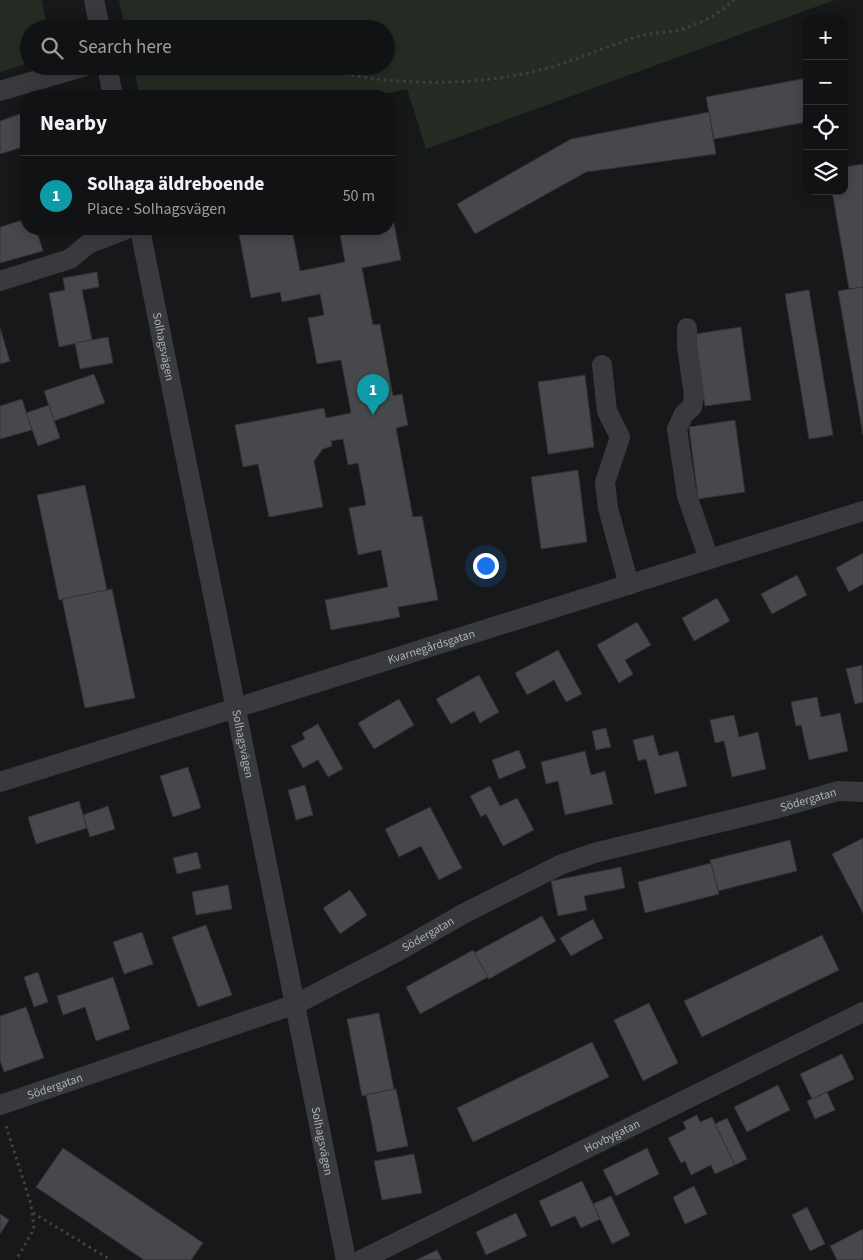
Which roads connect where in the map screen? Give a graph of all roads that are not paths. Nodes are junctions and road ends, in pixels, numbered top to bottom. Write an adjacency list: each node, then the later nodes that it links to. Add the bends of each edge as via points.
1 (94, 0): 2 (street)
2 (98, 20)
3 (55, 75): 6 (street)
4 (109, 75): 5 (street)
5 (112, 90)
6 (0, 91)
7 (111, 235): 9 (street, via 88,244 70,259)
8 (141, 235): 15 (street, Solhagsvägen)
9 (0, 281)
10 (687, 328): 13 (street, via 694,395 692,407 684,414 677,429 687,496)
11 (602, 365): 14 (street, via 607,412 620,437 605,482 608,508)
12 (863, 511): 13 (street, Kvarnegårdsgatan)
13 (709, 560): 14 (street, Kvarnegårdsgatan)
14 (629, 585): 15 (street, Kvarnegårdsgatan)
15 (235, 709): 16 (street, Kvarnegårdsgatan); 18 (street, Solhagsvägen)
16 (0, 782)
17 (863, 792): 18 (street, Södergatan, via 838,792 614,848 560,865)
18 (296, 1004): 20 (street, Södergatan); 21 (street, Solhagsvägen)
19 (863, 1012): 22 (street, Hovbygatan)
20 (1, 1111)
21 (346, 1260)
22 (361, 1260)

